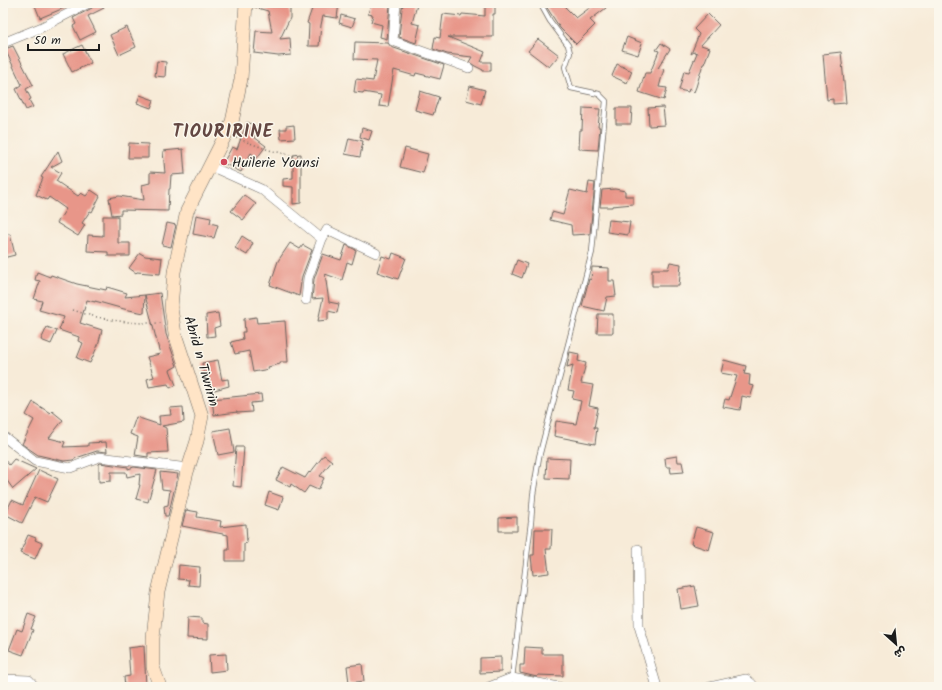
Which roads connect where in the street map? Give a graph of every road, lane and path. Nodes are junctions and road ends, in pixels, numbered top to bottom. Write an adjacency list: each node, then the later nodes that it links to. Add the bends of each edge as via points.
1 (89, 3): 5 (street, via 40,28)
2 (396, 3): 6 (street, via 393,41)
3 (540, 3): 18 (lane, via 568,45 570,53 565,68 571,88 599,94 606,101 592,252 539,457)
4 (243, 4): 7 (street, Abrid n Tiwririn, via 241,80 232,122)
5 (3, 43)
6 (469, 68)
7 (225, 134): 8 (path, via 269,150); 9 (street, Abrid n Tiwririn)
8 (298, 157)
9 (210, 166): 10 (street, via 261,189); 14 (street, Abrid n Tiwririn, via 187,211 178,247 171,308)
10 (322, 239): 11 (street, via 327,230); 12 (street, via 308,278)
11 (376, 253)
12 (306, 300)
13 (73, 310): 14 (path, via 114,320)
14 (173, 322): 16 (street, Abrid n Tiwririn, via 202,416)
15 (3, 436): 16 (street, via 35,461 42,463 70,468 99,457 180,467)
16 (187, 472): 21 (street, Abrid n Tiwririn, via 158,592 153,667)
17 (638, 549): 24 (street, via 639,626)
18 (512, 678): 22 (street); 23 (street)
19 (3, 679): 20 (street, via 29,680)
20 (35, 687)
21 (160, 687)
22 (489, 687)
23 (559, 687)
24 (657, 687)
25 (710, 687): 26 (street, via 746,679)
26 (752, 687)

